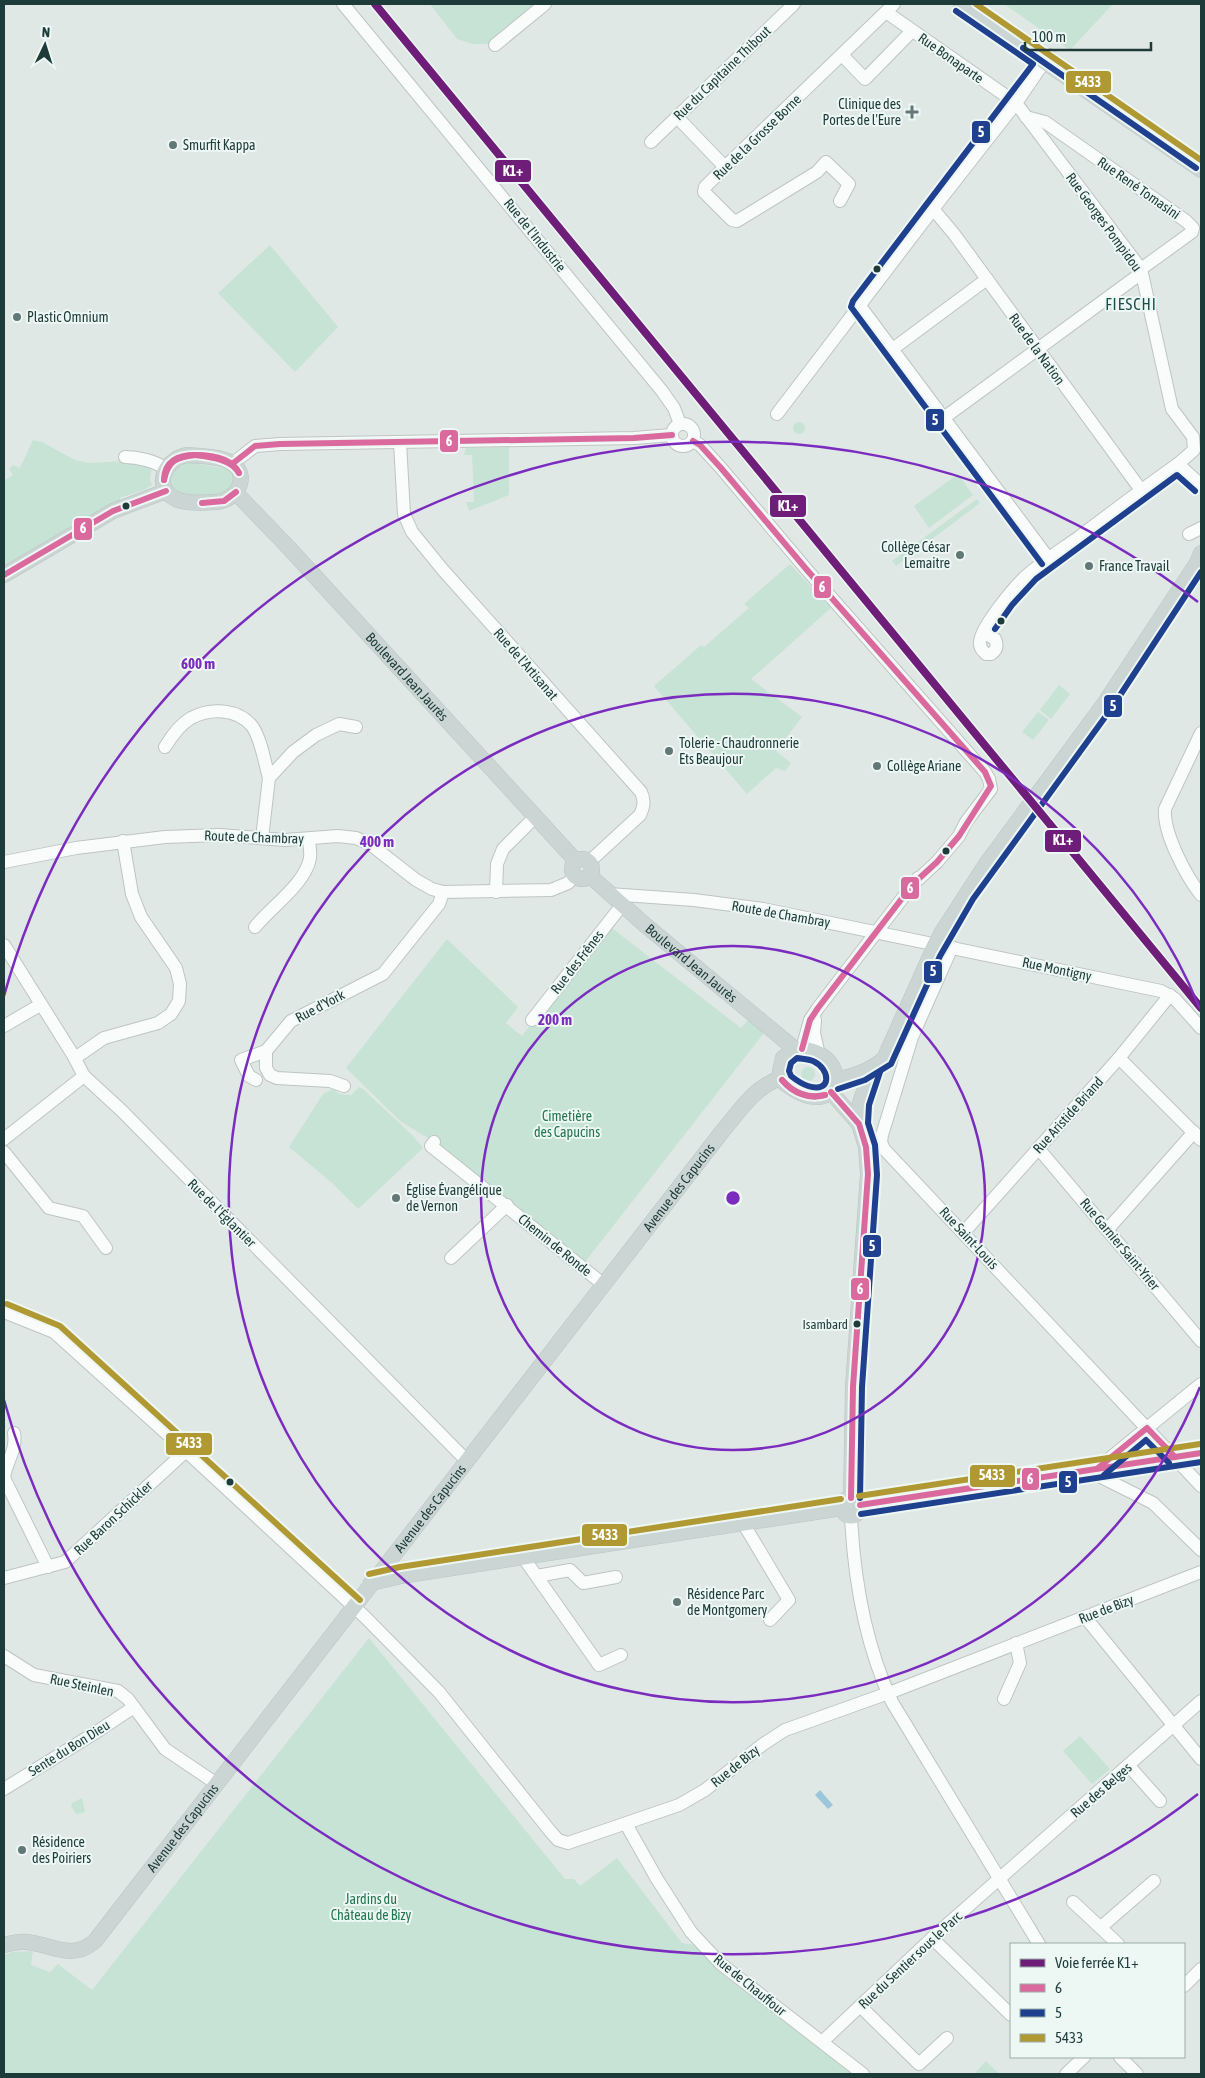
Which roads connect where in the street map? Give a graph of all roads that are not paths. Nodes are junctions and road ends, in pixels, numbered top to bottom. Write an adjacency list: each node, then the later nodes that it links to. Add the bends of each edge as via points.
1 (343, 4): 28 (street, Rue de l'Industrie, via 662,391)
2 (544, 4): 8 (street)
3 (794, 4): 12 (street, Rue du Capitaine Thibout)
4 (961, 4): 10 (main road)
5 (975, 4): 10 (main road)
6 (890, 8): 7 (street, Rue Bonaparte); 9 (street, Rue de la Grosse Borne)
7 (912, 31): 9 (street, via 865,79); 11 (street, Rue Bonaparte)
8 (495, 45)
9 (842, 55): 17 (street, Rue de la Grosse Borne)
10 (1047, 59): 11 (street); 14 (main road)
11 (1016, 103): 13 (street, Rue Georges Pompidou); 20 (street)
12 (677, 116): 15 (street, Rue du Capitaine Thibout); 17 (street)
13 (1026, 117): 21 (street, Rue Georges Pompidou); 21 (street, Rue René Tomasini, via 1045,122 1193,228 1192,232)
14 (1139, 123): 16 (main road); 18 (main road)
15 (651, 142)
16 (1201, 161)
17 (725, 166): 19 (street, Rue de la Grosse Borne, via 704,192 732,220 737,221 817,172 826,162 849,184)
18 (1201, 170)
19 (840, 201)
20 (932, 209): 22 (street, Rue de la Nation); 23 (street)
21 (1141, 269): 25 (street, via 1136,277); 34 (street, Rue Georges Pompidou, via 1172,409 1193,437 1194,450)
22 (987, 280): 24 (street); 25 (street, Rue de la Nation)
23 (860, 306): 24 (street); 26 (street)
24 (894, 348): 27 (street)
25 (1037, 348): 27 (street); 38 (street, Rue de la Nation)
26 (777, 414)
27 (944, 417): 43 (street)
28 (680, 424): 29 (street); 30 (street, via 690,427 694,433)
29 (672, 435): 30 (street, via 680,446); 31 (street)
30 (693, 440): 61 (street, via 721,468 985,779 959,836 913,884)
31 (400, 442): 33 (street, via 255,446); 55 (street, Rue de l'Artisanat, via 404,514 412,532 641,792 644,806 640,815)
32 (125, 457): 35 (street)
33 (232, 464): 35 (main road, via 186,455 173,460); 39 (main road, via 241,481)
34 (1178, 464): 36 (street); 38 (street)
35 (165, 468): 37 (main road)
36 (1201, 485)
37 (166, 490): 39 (main road, via 179,500 198,502 222,501); 44 (main road, via 114,511)
38 (1141, 490): 43 (street)
39 (236, 493): 50 (main road, Boulevard Jean Jaurès)
40 (1201, 528): 41 (street, via 1189,534)
41 (1201, 540)
42 (1201, 552): 70 (main road, bridge, via 1197,563 1104,704 986,864 942,932)
43 (1049, 559): 45 (street, via 1012,591)
44 (4, 576)
45 (984, 633)
46 (356, 727): 49 (street, via 338,724 316,735 292,752)
47 (1201, 733): 58 (street, via 1164,809 1164,820 1180,859)
48 (165, 747): 49 (street, via 174,732 190,719 221,711 232,713 252,727)
49 (269, 778): 51 (street)
50 (536, 816): 55 (main road, Boulevard Jean Jaurès); 56 (street, via 503,849 496,864)
51 (262, 838): 52 (street, Route de Chambray); 53 (street, Route de Chambray, via 220,834)
52 (309, 839): 57 (street, Route de Chambray, via 356,838 370,844 416,880); 60 (street, via 310,858 299,883 267,911)
53 (123, 841): 54 (street, Route de Chambray); 73 (street, via 132,894 141,917 176,968 180,984 179,1001 171,1014 158,1023 104,1038)
54 (4, 862)
55 (582, 868): 56 (street, Route de Chambray, via 568,884 551,890); 59 (main road, Boulevard Jean Jaurès, via 609,894)
56 (496, 892): 57 (street, Route de Chambray)
57 (448, 893): 71 (street, Rue d'York, via 383,974 291,1021)
58 (1201, 895)
59 (628, 900): 61 (street, Route de Chambray, via 694,900 763,909); 67 (street, Rue des Frênes); 72 (main road, Boulevard Jean Jaurès, via 770,1030 775,1031)
60 (255, 927)
61 (876, 932): 63 (street, Route de Chambray); 66 (street)
62 (4, 945): 65 (street, Rue de l'Églantier)
63 (952, 947): 64 (street, Rue Montigny); 90 (street, Rue Saint-Louis, via 912,1037 881,1142 884,1149)
64 (1166, 993): 69 (street); 74 (street, Rue Aristide Briand)
65 (40, 1005): 68 (street); 73 (street, Rue de l'Églantier)
66 (818, 1008): 72 (street); 75 (street, via 814,1033)
67 (532, 1020)
68 (4, 1026)
69 (1201, 1028)
70 (892, 1045): 75 (main road, via 861,1066 849,1068); 76 (main road, via 884,1059)
71 (266, 1051): 79 (street, via 242,1060 249,1076); 80 (street, via 266,1068 277,1078 330,1081)
72 (793, 1052): 75 (main road); 78 (main road, via 780,1065)
73 (75, 1058): 77 (street, Rue de l'Églantier)
74 (1119, 1058): 83 (street); 86 (street, Rue Aristide Briand)
75 (825, 1059): 81 (main road, via 835,1069)
76 (872, 1069): 81 (main road); 82 (main road, via 860,1103)
77 (84, 1076): 84 (street); 102 (street, Rue de l'Églantier)
78 (780, 1078): 81 (main road, via 796,1091 812,1097 826,1096); 93 (main road, Avenue des Capucins, via 768,1082 754,1093)
79 (256, 1080)
80 (344, 1086)
81 (833, 1086): 82 (main road)
82 (858, 1124): 105 (main road, via 866,1147 868,1174 853,1387)
83 (1198, 1136): 89 (street)
84 (4, 1139)
85 (434, 1142): 88 (street, Chemin de Ronde, via 431,1146)
86 (1038, 1148): 89 (street, Rue Garnier Saint-Yrier); 90 (street, Rue Aristide Briand)
87 (4, 1152): 91 (street, via 50,1208 82,1216)
88 (507, 1206): 92 (street, Chemin de Ronde); 93 (street, Chemin de Ronde)
89 (1108, 1229): 95 (street, Rue Garnier Saint-Yrier)
90 (964, 1232): 97 (street, Rue Saint-Louis)
91 (106, 1248)
92 (451, 1258)
93 (604, 1284): 102 (main road, Avenue des Capucins)
94 (4, 1312): 99 (street, Rue de Bizy, via 54,1332)
95 (1201, 1341)
96 (1201, 1384): 97 (street)
97 (1147, 1428): 101 (street, Rue Saint-Louis); 103 (street)
98 (14, 1433): 110 (street, via 16,1445 5,1467 4,1478)
99 (186, 1451): 110 (street, Rue Baron Schickler, via 66,1562); 117 (street, Rue de Bizy)
100 (1201, 1453): 101 (main road)
101 (1175, 1457): 103 (main road); 104 (street, Rue Saint-Louis)
102 (467, 1461): 109 (main road, Avenue des Capucins)
103 (1098, 1468): 105 (main road); 107 (street, via 1099,1476 1154,1503)
104 (1201, 1486)
105 (851, 1507): 106 (main road); 123 (street, via 862,1614)
106 (743, 1523): 108 (main road); 119 (street, via 790,1600)
107 (1201, 1550)
108 (523, 1557): 112 (main road); 113 (street)
109 (386, 1563): 112 (main road); 116 (main road, Avenue des Capucins)
110 (48, 1567): 115 (street, Rue Baron Schickler)
111 (1201, 1572): 118 (street, Rue de Bizy)
112 (401, 1576): 116 (main road)
113 (537, 1576): 114 (street, via 570,1570 583,1584); 121 (street, via 598,1665)
114 (616, 1577)
115 (4, 1578)
116 (371, 1583): 117 (main road, Avenue des Capucins)
117 (354, 1606): 130 (main road, Avenue des Capucins); 133 (street, Rue de Bizy, via 439,1692 558,1840 568,1843)
118 (1085, 1617): 120 (street, Rue de Bizy); 127 (street)
119 (770, 1620)
120 (1016, 1643): 123 (street, Rue de Bizy); 124 (street, via 1020,1663)
121 (621, 1655)
122 (4, 1656): 126 (street, Rue Steinlen, via 34,1675 118,1691)
123 (887, 1693): 133 (street, Rue de Bizy, via 785,1730 680,1805); 134 (street)
124 (1004, 1699)
125 (1201, 1700): 127 (street, Rue des Belges)
126 (134, 1707): 130 (street, Rue Steinlen, via 165,1749); 131 (street, Sente du Bon Dieu)
127 (1174, 1726): 128 (street); 129 (street, Rue des Belges)
128 (1201, 1759)
129 (1129, 1766): 132 (street); 134 (street, Rue des Belges)
130 (217, 1784): 141 (main road, Avenue des Capucins, via 87,1948 72,1952 26,1942)
131 (4, 1789)
132 (1160, 1801)
133 (626, 1824): 147 (street, Rue de Chauffour, via 691,1932 721,1964)
134 (999, 1879): 138 (street, Rue du Sentier sous le Parc); 139 (street)
135 (1154, 1881): 137 (street)
136 (1073, 1902): 137 (street)
137 (1101, 1927): 140 (street)
138 (932, 1938): 144 (street, Rue du Sentier sous le Parc); 145 (street)
139 (1038, 1943)
140 (1117, 1943)
141 (4, 1945)
142 (1201, 1969): 143 (street)
143 (1185, 1985)
144 (860, 2006): 146 (street, via 918,2064); 147 (street, Rue du Sentier sous le Parc)
145 (1010, 2014)
146 (947, 2038)
147 (822, 2042): 150 (street, Rue de Chauffour)
148 (1083, 2058): 151 (street)
149 (1121, 2058): 152 (street)
150 (864, 2074)
151 (1066, 2074)
152 (1137, 2074)

